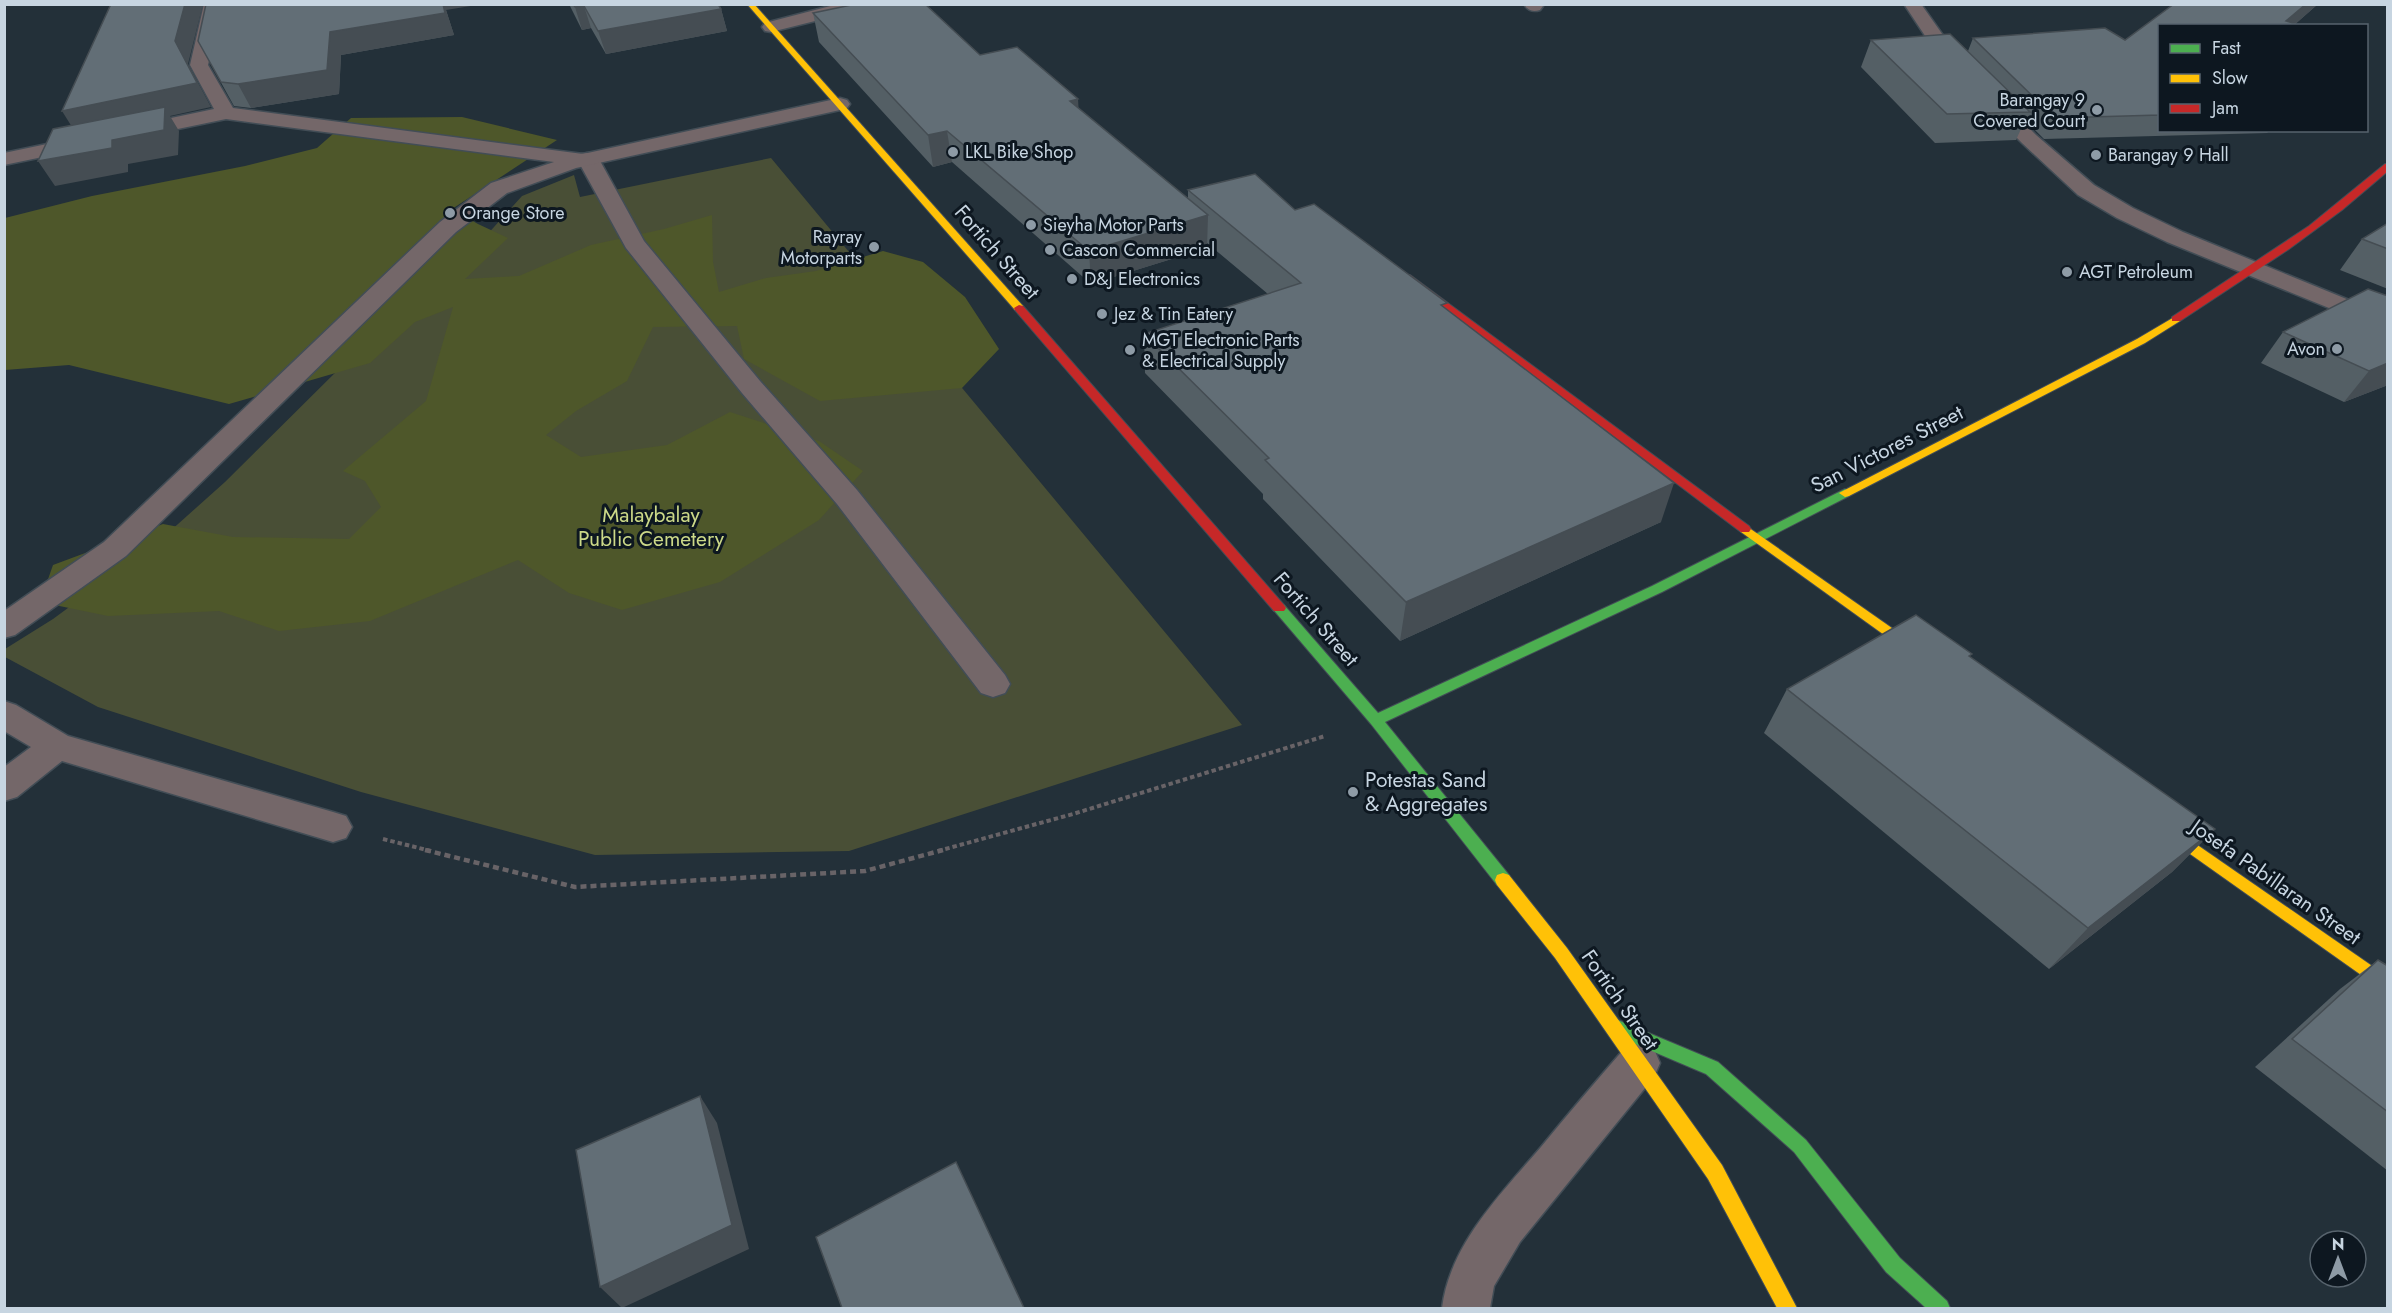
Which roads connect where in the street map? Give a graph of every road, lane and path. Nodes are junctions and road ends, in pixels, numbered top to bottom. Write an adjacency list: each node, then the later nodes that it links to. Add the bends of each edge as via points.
1 (213, 4): 7 (street, via 199,65)
2 (750, 4): 5 (main road, Fortich Street)
3 (861, 4): 5 (street)
4 (1912, 4): 12 (street, via 1950,59 2046,156 2086,190 2175,237)
5 (771, 27): 6 (main road, Fortich Street)
6 (840, 104): 9 (street); 19 (main road, Fortich Street)
7 (226, 113): 8 (street); 9 (street)
8 (4, 159)
9 (588, 159): 15 (street, via 500,188 448,227 115,549); 17 (street, via 634,243 847,497)
10 (2388, 166): 12 (main road, San Victores Street)
11 (1395, 267): 14 (main road)
12 (2255, 269): 13 (street); 14 (main road, San Victores Street, via 2141,341)
13 (2388, 325)
14 (1758, 539): 16 (main road); 19 (main road, San Victores Street)
15 (4, 627)
16 (1932, 662)
17 (993, 684)
18 (4, 714): 20 (street)
19 (1376, 720): 23 (path, via 1073,814 865,871 575,887); 25 (main road, Fortich Street, via 1561,953)
20 (57, 746): 21 (street); 23 (street)
21 (4, 787)
22 (2144, 814): 24 (main road, Josefa Pabillaran Street)
23 (333, 827)
24 (2388, 987)
25 (1613, 1026): 26 (main road, Fortich Street); 29 (main road, via 1712,1068 1800,1146 1893,1265)
26 (1639, 1063): 27 (street, via 1504,1226 1472,1279); 28 (main road, Fortich Street, via 1715,1172)
27 (1466, 1308)
28 (1787, 1308)
29 (1940, 1308)

